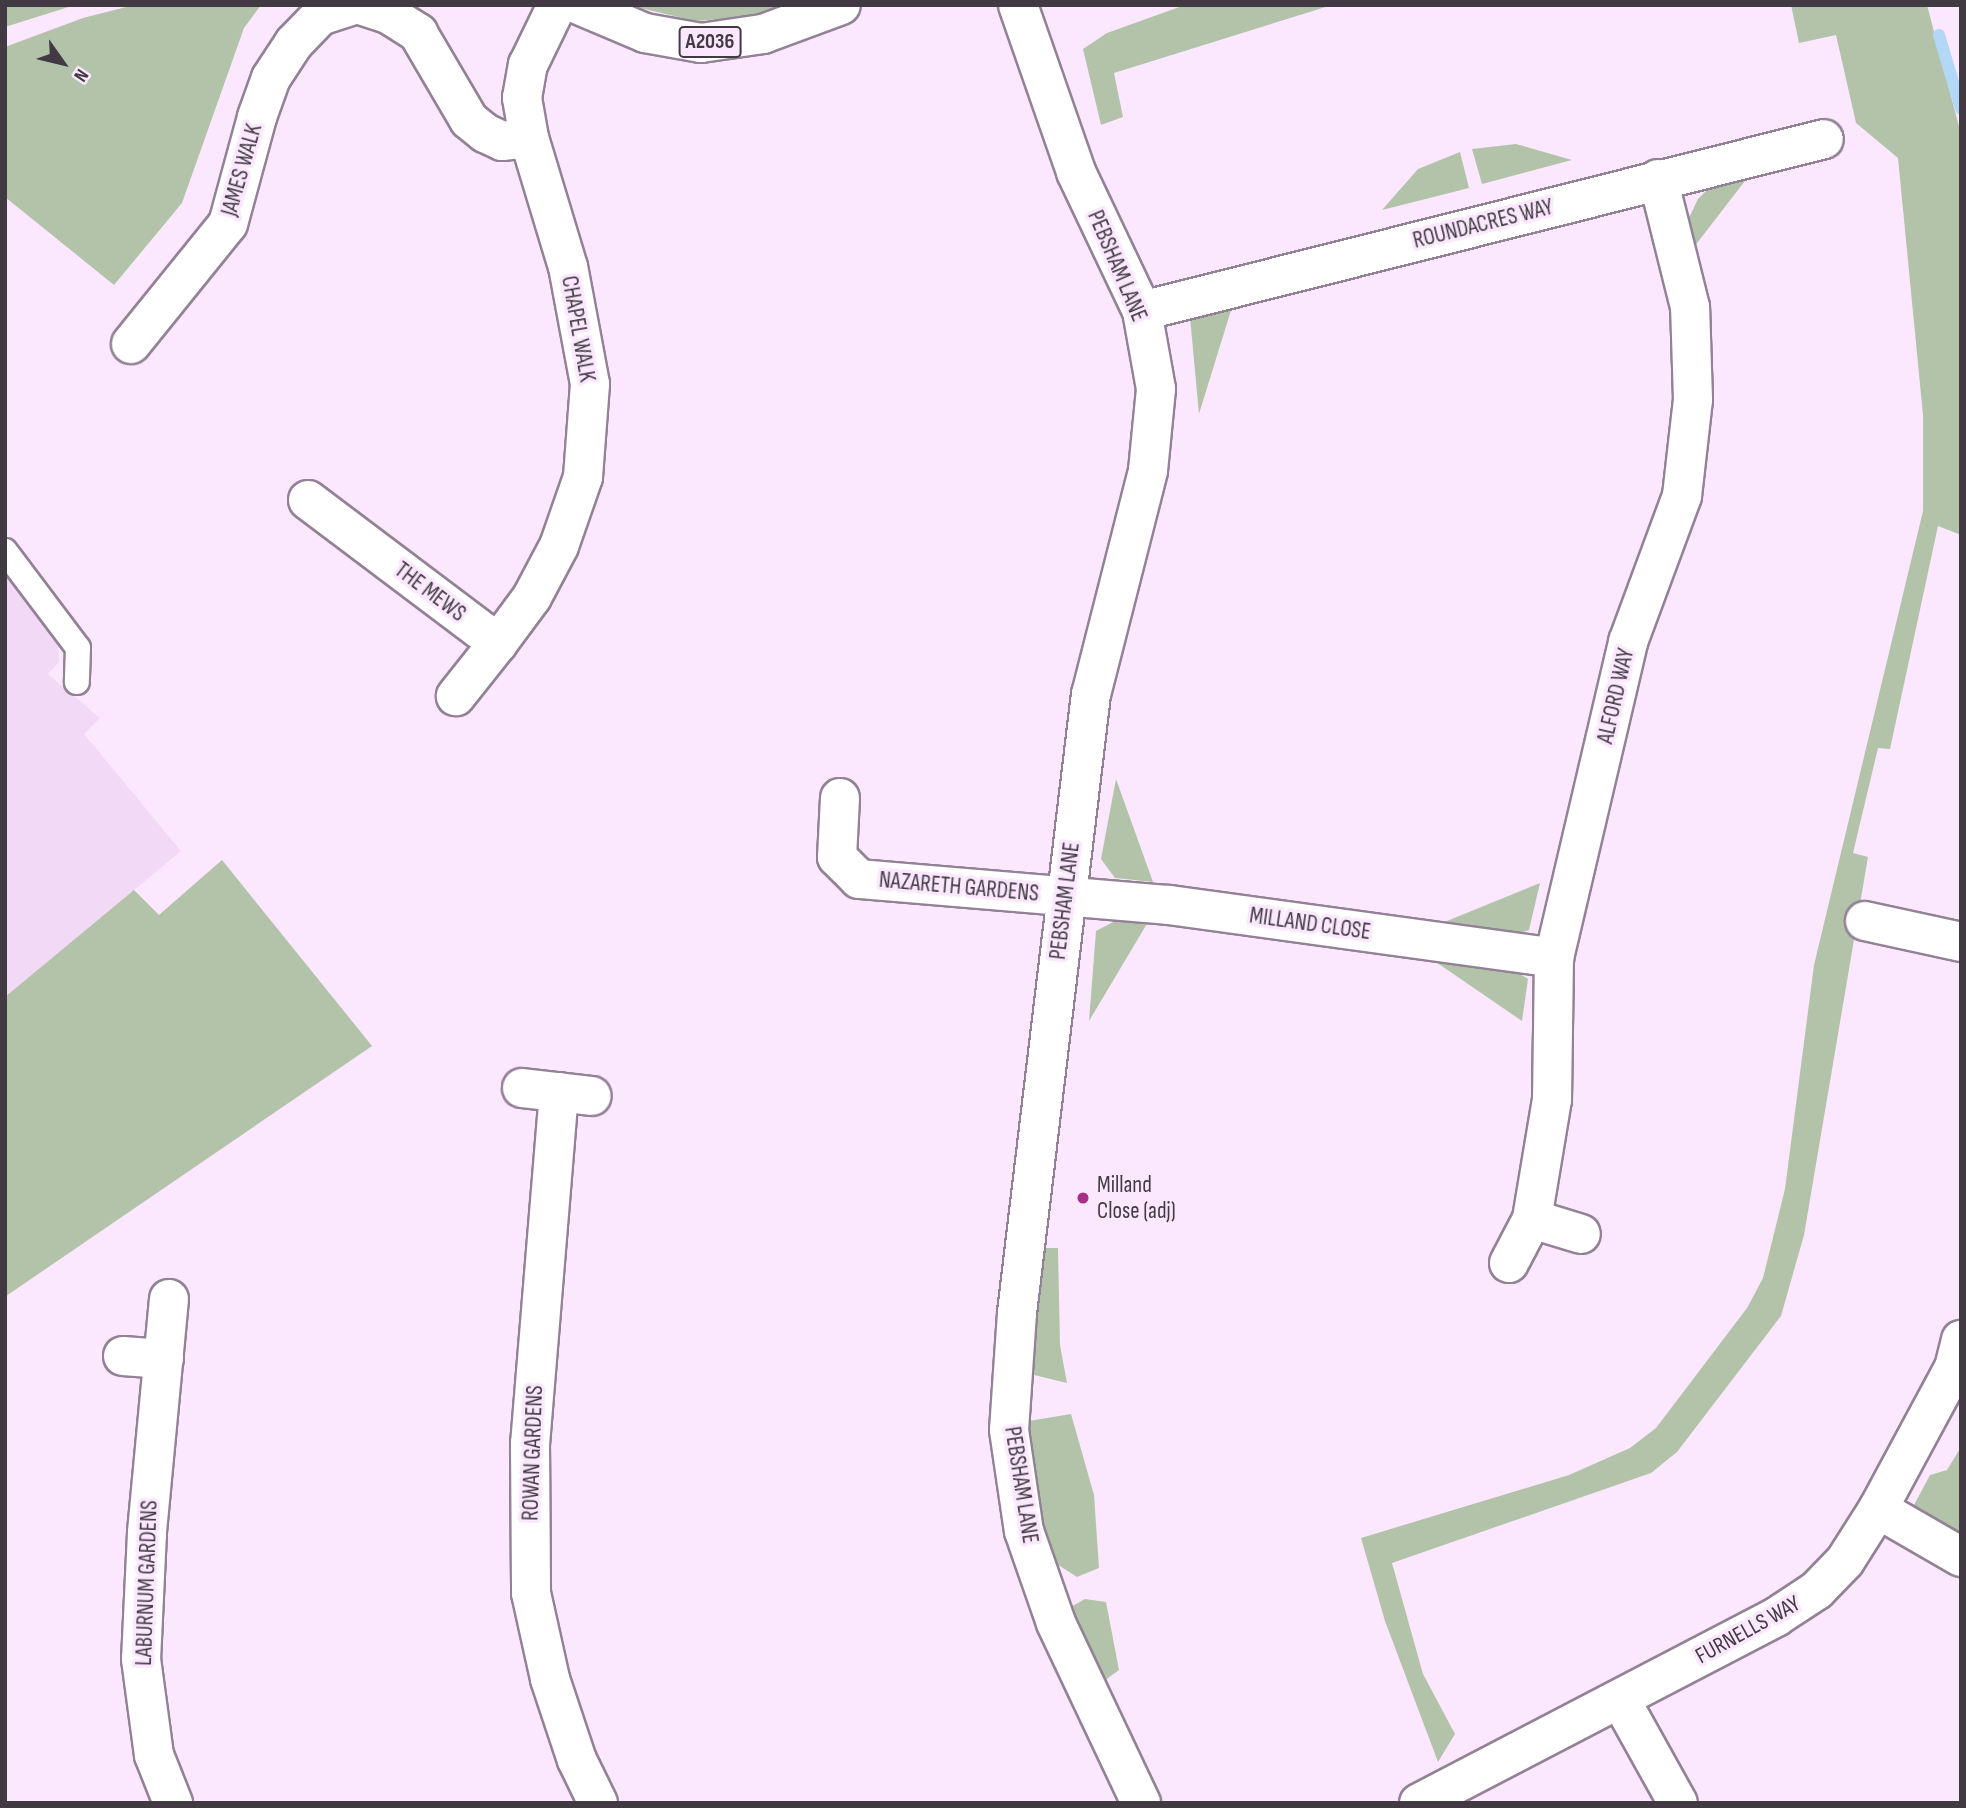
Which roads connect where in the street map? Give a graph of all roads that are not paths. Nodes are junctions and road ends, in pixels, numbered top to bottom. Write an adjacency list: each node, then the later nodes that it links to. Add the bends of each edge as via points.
1 (353, 5): 11 (street, JAMES WALK, via 320,16 294,43 271,78 228,224)
2 (359, 5): 7 (street, via 388,13 418,33 469,120 485,133 502,141)
3 (557, 5): 7 (street, CHAPEL WALK, via 527,65 522,98)
4 (579, 5): 5 (street, A2036, via 645,33 701,43 762,34)
5 (841, 5)
6 (1018, 5): 10 (street, PEBSHAM LANE, via 1076,172)
7 (529, 138): 14 (street, CHAPEL WALK, via 568,267 590,384 583,477 559,546)
8 (1825, 139): 9 (street, ROUNDACRES WAY)
9 (1658, 180): 10 (street, ROUNDACRES WAY); 21 (street, ALFORD WAY, via 1690,307 1693,400 1682,496 1628,642)
10 (1142, 311): 18 (street, PEBSHAM LANE, via 1156,389 1148,471 1091,694)
11 (131, 344)
12 (308, 500): 14 (street, THE MEWS)
13 (5, 551): 15 (lane, via 78,648)
14 (498, 643): 16 (street)
15 (77, 682)
16 (456, 696)
17 (840, 798): 18 (street, NAZARETH GARDENS, via 837,856 859,879)
18 (1065, 896): 21 (street, MILLAND CLOSE, via 1170,905); 35 (street, PEBSHAM LANE, via 1017,1313 1009,1430 1024,1531 1056,1623)
19 (1865, 921): 20 (street)
20 (1961, 942)
21 (1554, 958): 23 (street, ALFORD WAY, via 1552,1100)
22 (522, 1088): 34 (street, ROWAN GARDENS, via 575,1094 530,1443 531,1593 550,1679 577,1760)
23 (1532, 1219): 24 (street); 25 (street, ALFORD WAY)
24 (1581, 1234)
25 (1509, 1263)
26 (169, 1299): 29 (street, LABURNUM GARDENS)
27 (1961, 1340): 30 (street, FURNELLS WAY, via 1954,1368)
28 (123, 1356): 29 (street)
29 (164, 1359): 33 (street, LABURNUM GARDENS, via 147,1533 141,1659 154,1755)
30 (1878, 1509): 31 (street); 32 (street, FURNELLS WAY, via 1844,1561 1816,1590 1776,1617)
31 (1961, 1557)
32 (1619, 1699): 36 (street, FURNELLS WAY); 37 (street)
33 (173, 1803)
34 (598, 1803)
35 (1141, 1803)
36 (1419, 1803)
37 (1678, 1803)

